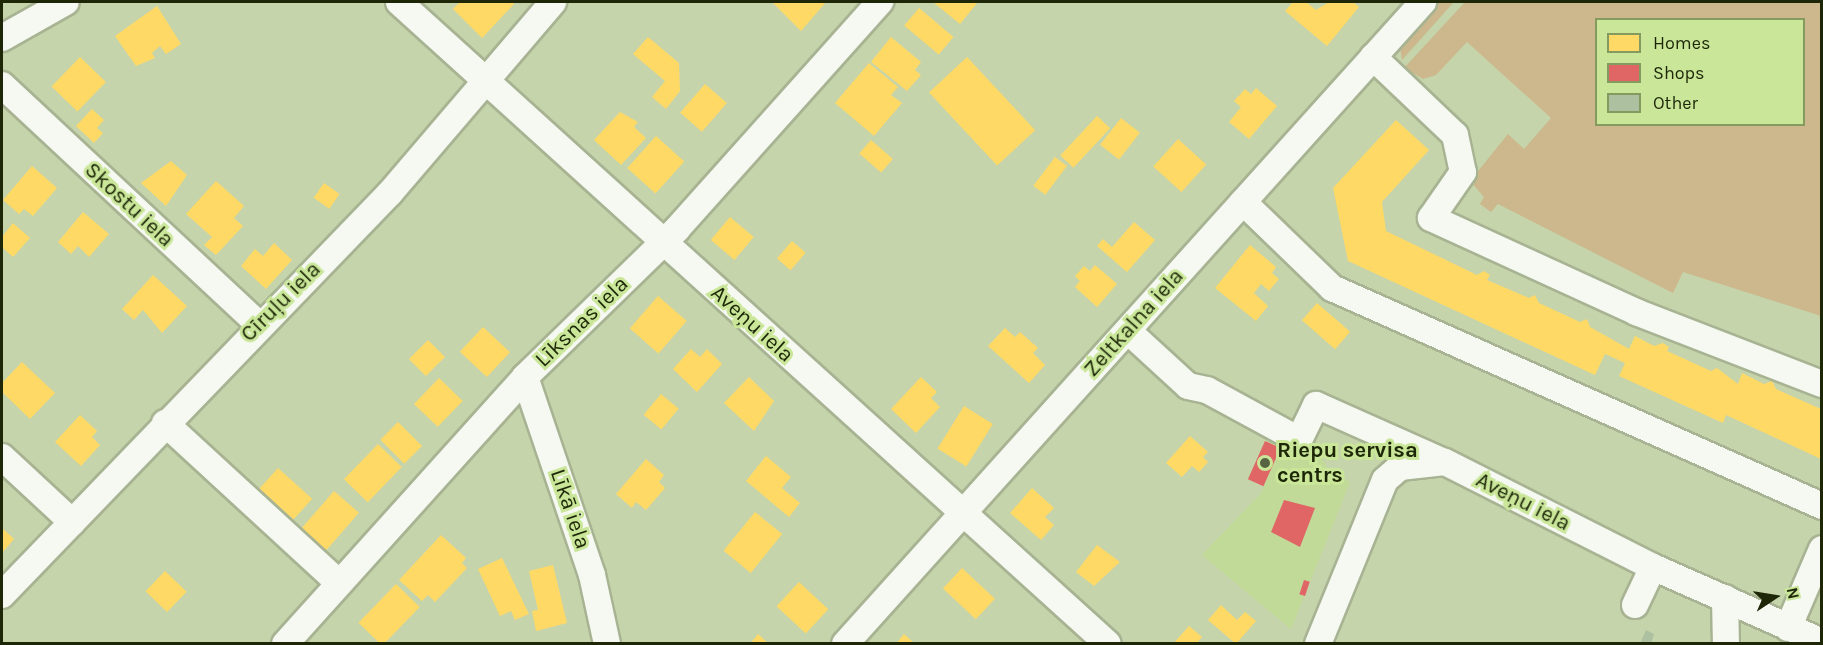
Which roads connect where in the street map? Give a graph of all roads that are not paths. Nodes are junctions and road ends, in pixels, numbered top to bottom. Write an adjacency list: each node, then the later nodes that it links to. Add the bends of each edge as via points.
1 (66, 2): 6 (street)
2 (399, 2): 8 (street, Aveņu iela)
3 (553, 2): 8 (street, Cīruļu iela)
4 (880, 2): 11 (street, Līksnas iela)
5 (1423, 2): 7 (street, Zeltkalna iela)
6 (2, 38)
7 (1373, 57): 10 (street, Zeltkalna iela); 15 (street, via 1455,135 1463,172 1431,218 1636,312)
8 (485, 80): 11 (street, Aveņu iela); 12 (street, Cīruļu iela, via 390,193)
9 (2, 85): 12 (street, Skostu iela)
10 (1243, 202): 13 (street, Zeltkalna iela); 19 (street, via 1332,288)
11 (663, 243): 14 (street, Līksnas iela); 20 (street, Aveņu iela)
12 (258, 324): 16 (street, Cīruļu iela)
13 (1128, 331): 18 (street, Aveņu iela, via 1188,386 1207,390 1299,440 1316,405); 20 (street, Zeltkalna iela)
14 (525, 377): 24 (street, Līksnas iela); 31 (street, Līkā iela, via 592,575)
15 (1821, 384)
16 (165, 423): 21 (street, Cīruļu iela); 24 (street)
17 (2, 457): 21 (street)
18 (1445, 462): 23 (street, Aveņu iela); 34 (street, via 1400,467 1385,480)
19 (1821, 506)
20 (961, 515): 32 (street, Zeltkalna iela); 33 (street, Aveņu iela)
21 (72, 522): 25 (street, Cīruļu iela)
22 (1821, 549): 28 (street)
23 (1653, 567): 26 (street, Aveņu iela); 27 (street)
24 (338, 582): 30 (street, Līksnas iela)
25 (2, 595)
26 (1725, 598): 28 (street, Aveņu iela); 35 (street)
27 (1635, 604)
28 (1788, 628): 29 (street, Aveņu iela)
29 (1821, 642)
30 (285, 644)
31 (607, 644)
32 (845, 644)
33 (1108, 644)
34 (1317, 644)
35 (1726, 644)

